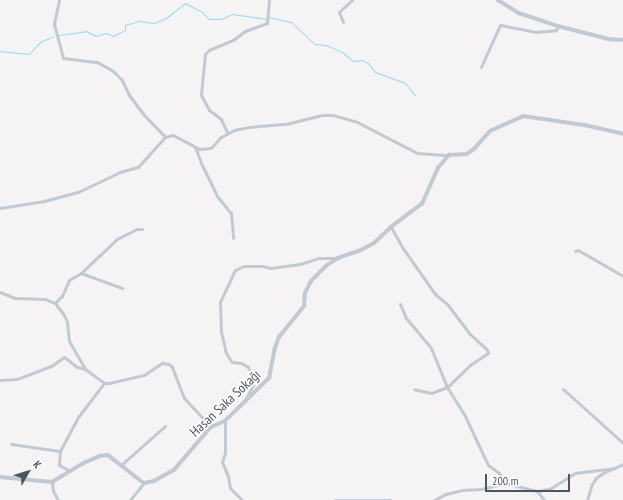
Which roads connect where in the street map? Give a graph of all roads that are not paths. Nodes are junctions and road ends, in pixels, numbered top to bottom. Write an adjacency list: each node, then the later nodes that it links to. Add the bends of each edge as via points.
1 (59, 0): 11 (street, via 54,24 63,58 97,62 113,71 122,80 129,95 145,116)
2 (269, 0): 9 (street, via 267,23 245,31 205,54 201,95 209,110 221,118)
3 (352, 0): 5 (street, via 339,11)
4 (498, 0): 6 (street, via 520,13)
5 (344, 22)
6 (558, 26): 7 (street); 8 (street, via 556,30 535,32 500,25)
7 (623, 40)
8 (481, 67)
9 (227, 132): 12 (street, via 211,148); 13 (street, via 333,115 361,124 417,153)
10 (623, 134): 13 (street, via 585,125 523,116 490,131 467,154)
11 (165, 137): 12 (street, via 173,135); 14 (street, via 138,167 120,172 78,192)
12 (195, 147): 17 (street, via 217,196 231,213)
13 (449, 155): 15 (street, Hasan Saka Sokağı, via 438,168 422,204)
14 (0, 208)
15 (391, 227): 19 (street, Hasan Saka Sokağı, via 361,250); 29 (street, via 435,294 448,305 470,334 487,350 488,353 469,366)
16 (142, 229): 20 (street, via 117,239)
17 (233, 238)
18 (575, 251): 21 (street, via 578,250)
19 (338, 258): 32 (street, Hasan Saka Sokağı, via 311,282 305,293 304,306 280,337 275,348 270,378); 32 (street, via 319,258 271,268 244,266 235,270 220,302 221,332 226,353 232,362 242,363 248,367 252,377 253,385)
20 (81, 273): 22 (street); 24 (street, via 69,280 62,296)
21 (623, 276)
22 (122, 288)
23 (0, 292): 24 (street, via 15,298 44,299)
24 (55, 303): 26 (street, via 64,315 69,341)
25 (400, 304): 29 (street, via 408,321 431,348)
26 (85, 369): 27 (street, via 77,367 64,357 51,366 17,379); 28 (street)
27 (0, 380)
28 (104, 383): 35 (street, via 144,375 162,363 169,364 184,398); 38 (street, via 79,416)
29 (447, 387): 30 (street, via 431,393); 46 (street, via 464,414 488,465 499,473)
30 (414, 388)
31 (562, 389): 36 (street)
32 (244, 402): 33 (street, Hasan Saka Sokağı)
33 (225, 421): 35 (street, Hasan Saka Sokağı); 50 (street, via 225,453 222,462 230,488)
34 (164, 426): 40 (street)
35 (211, 427): 45 (street, Hasan Saka Sokağı, via 174,470 154,481)
36 (623, 443)
37 (11, 444): 38 (street)
38 (60, 451): 42 (street, via 59,465)
39 (623, 464): 41 (street)
40 (120, 465): 42 (street, via 108,455 100,456); 45 (street)
41 (615, 468): 47 (street, via 574,473 551,488); 55 (street, via 596,478)
42 (70, 471): 44 (street)
43 (0, 477): 44 (street)
44 (52, 482): 48 (street)
45 (144, 483): 49 (street)
46 (504, 483): 47 (street); 53 (street, via 481,489 462,490)
47 (537, 491): 54 (street)
48 (58, 500)
49 (130, 500)
50 (242, 500)
51 (336, 500): 52 (street)
52 (390, 500)
53 (434, 500)
54 (544, 500)
55 (587, 500)

